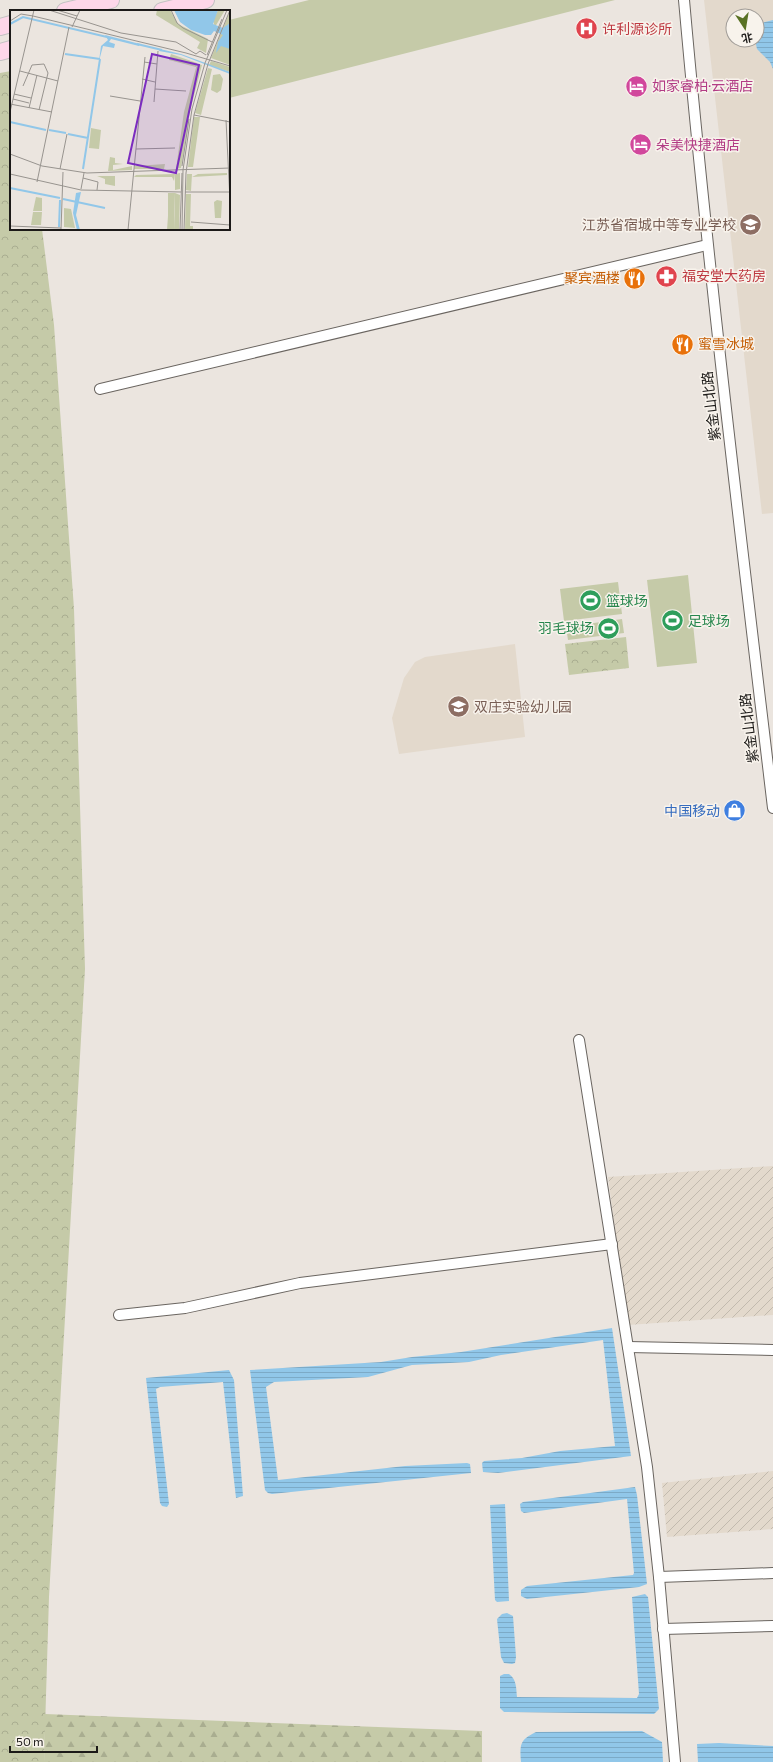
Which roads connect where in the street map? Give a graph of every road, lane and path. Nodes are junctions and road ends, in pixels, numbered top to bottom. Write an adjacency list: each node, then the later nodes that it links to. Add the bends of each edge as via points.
1 (110, 0): 4 (main road)
2 (206, 0): 5 (main road)
3 (684, 0): 10 (street, 紫金山北路)
4 (70, 10)
5 (166, 10)
6 (10, 24): 7 (main road)
7 (0, 27)
8 (10, 49): 9 (main road)
9 (0, 52)
10 (707, 245): 11 (street); 12 (street, 紫金山北路)
11 (100, 389)
12 (773, 808)
13 (579, 1040): 14 (street)
14 (612, 1244): 15 (street, via 300,1283 185,1308); 16 (street)
15 (118, 1315)
16 (628, 1347): 17 (street); 19 (street, via 647,1467)
17 (773, 1350)
18 (773, 1573): 19 (street)
19 (659, 1578): 21 (street)
20 (773, 1626): 21 (street)
21 (663, 1629): 22 (street)
22 (675, 1762)

